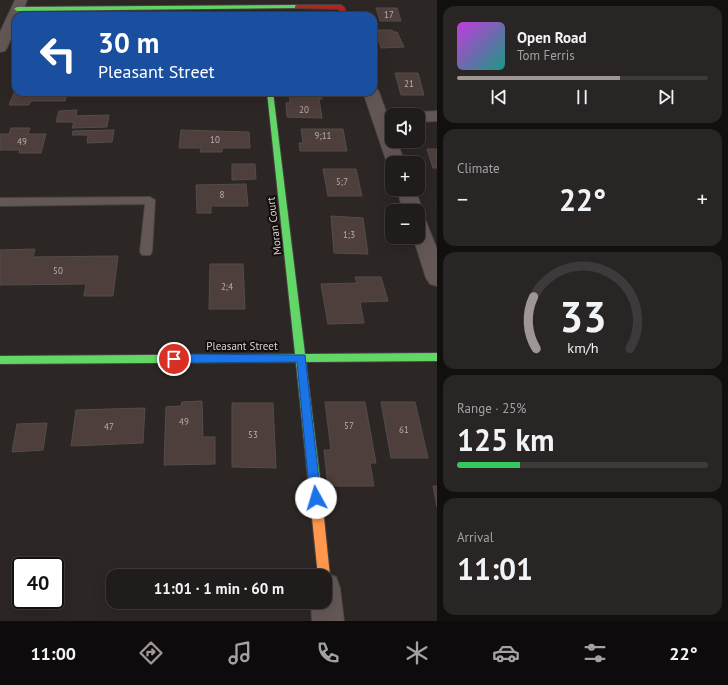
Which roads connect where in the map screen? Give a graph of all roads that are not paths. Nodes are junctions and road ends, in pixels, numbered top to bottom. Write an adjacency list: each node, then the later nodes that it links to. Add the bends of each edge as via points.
1 (19, 4): 2 (street, via 341,7)
2 (343, 12)
3 (12, 20): 4 (street)
4 (0, 48)
5 (270, 96): 15 (street, Moran Court)
6 (373, 96): 7 (street)
7 (385, 115)
8 (437, 116): 9 (street)
9 (425, 117)
10 (0, 202): 12 (lane, via 150,200)
11 (425, 244): 13 (street)
12 (146, 252)
13 (437, 278)
14 (437, 357): 15 (street, Pleasant Street)
15 (301, 358): 16 (street, Pleasant Street); 17 (street, Moran Court)
16 (0, 360)
17 (323, 569)
18 (327, 609): 19 (street)
19 (328, 621)

